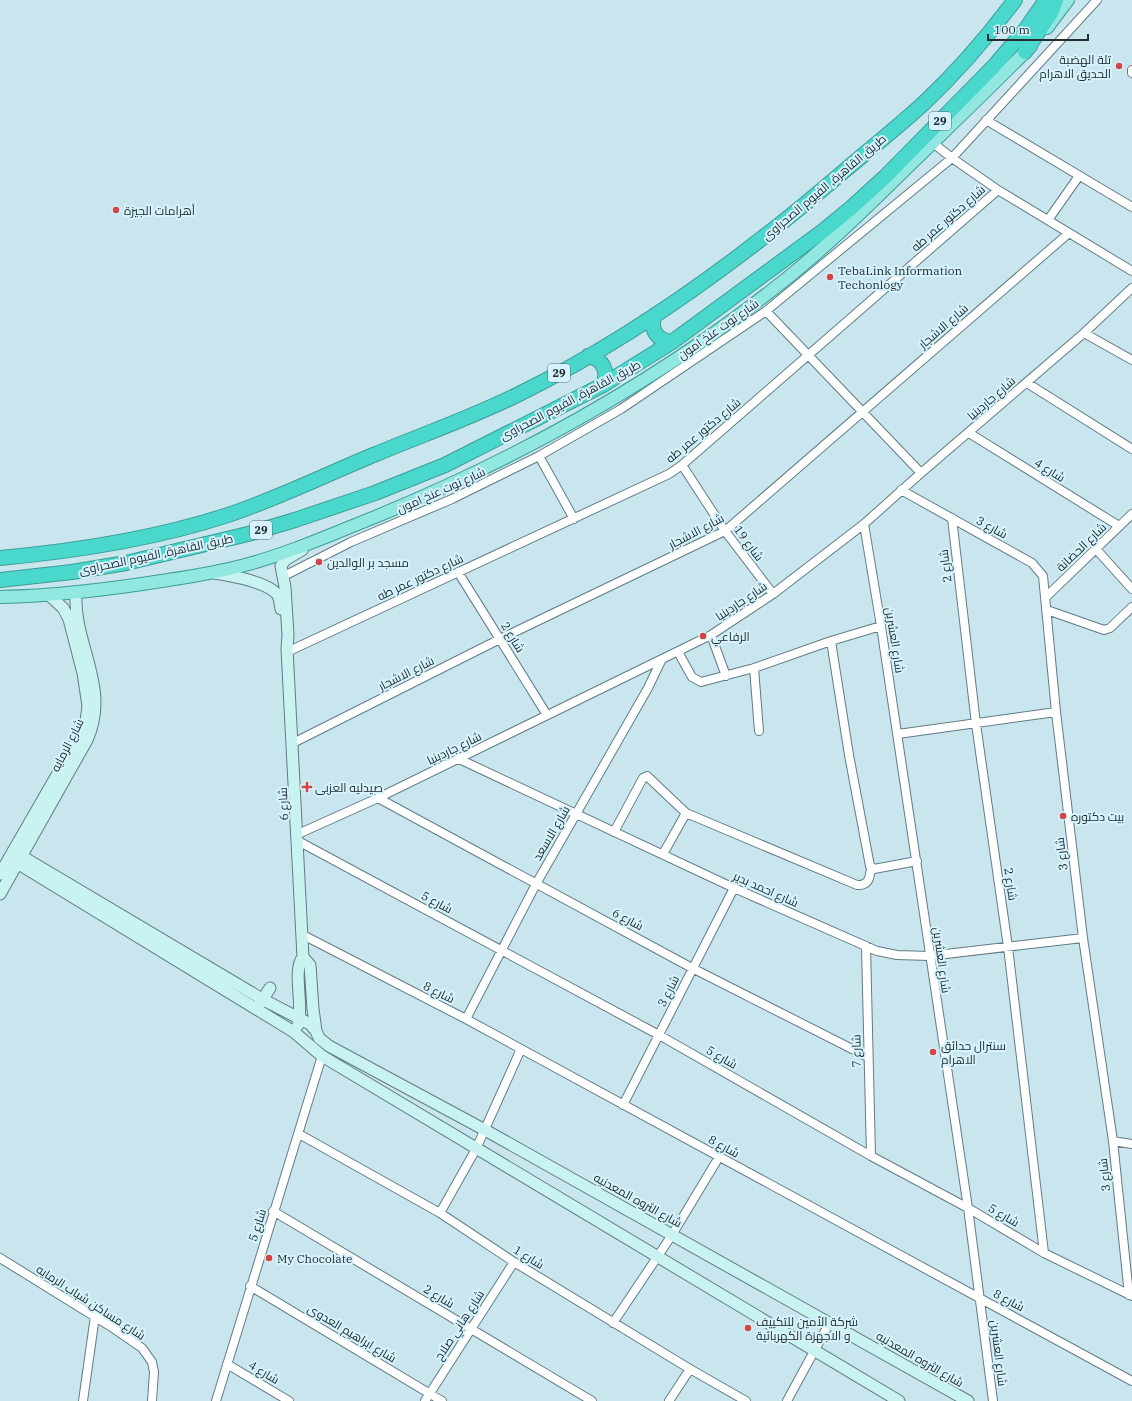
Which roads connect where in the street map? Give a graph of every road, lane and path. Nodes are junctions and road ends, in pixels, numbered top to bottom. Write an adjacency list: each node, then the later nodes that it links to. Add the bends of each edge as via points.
1 (1015, 0): 18 (highway, طريق القاهرة, الفيوم الصحراوى / 29, via 971,54 912,114 731,263)
2 (1046, 0): 20 (highway, طريق القاهرة, الفيوم الصحراوى / 29, via 995,65 885,177 823,231)
3 (1056, 0): 6 (highway, via 1051,13)
4 (1068, 0): 6 (main road, via 1048,28)
5 (1096, 0): 7 (street, شارع توت عنخ امون)
6 (1026, 52): 8 (main road)
7 (986, 120): 9 (street, شارع توت عنخ امون); 10 (street)
8 (933, 143): 9 (street); 39 (main road, via 865,209 787,278 704,340 653,373 583,415 483,469)
9 (952, 158): 11 (street); 17 (street, شارع توت عنخ امون)
10 (1079, 176): 12 (street); 13 (street)
11 (998, 190): 13 (street); 22 (street, شارع دكتور عمر طه)
12 (1132, 207)
13 (1048, 220): 14 (street)
14 (1069, 233): 15 (street); 26 (street, شارع الاشجار)
15 (1132, 271)
16 (1132, 288): 19 (street, شارع جاردينيا)
17 (766, 311): 22 (street); 29 (street, شارع توت عنخ امون, via 628,405)
18 (655, 315): 20 (highway, via 652,326 657,336 661,340); 21 (highway, طريق القاهرة, الفيوم الصحراوى / 29)
19 (1084, 333): 23 (street); 24 (street, شارع جاردينيا)
20 (672, 342): 25 (highway, طريق القاهرة, الفيوم الصحراوى / 29)
21 (588, 356): 25 (highway, via 597,359 604,366 606,376); 41 (highway, طريق القاهرة, الفيوم الصحراوى / 29, via 494,406 403,442 285,494 230,514 183,529 152,535 71,550)
22 (807, 356): 26 (street); 30 (street, شارع دكتور عمر طه)
23 (1132, 360)
24 (1027, 382): 27 (street, شارع جاردينيا); 28 (street)
25 (603, 385): 45 (highway, طريق القاهرة, الفيوم الصحراوى / 29, via 445,465 375,493 295,520 126,563)
26 (862, 413): 31 (street); 38 (street, شارع الاشجار)
27 (969, 433): 31 (street, شارع جاردينيا); 37 (street, شارع 4)
28 (1132, 449)
29 (539, 456): 35 (street); 44 (street, شارع توت عنخ امون, via 452,499 345,545)
30 (682, 465): 35 (street, شارع دكتور عمر طه, via 654,482); 38 (street, شارع 19)
31 (921, 473): 32 (street, شارع جاردينيا)
32 (901, 490): 34 (street, شارع 3); 36 (street, شارع جاردينيا)
33 (1132, 514): 37 (street, شارع الحضانة)
34 (952, 518): 51 (street, شارع 3, via 1036,566 1043,576); 65 (street, شارع 2)
35 (574, 519): 43 (street, شارع دكتور عمر طه)
36 (864, 524): 48 (street, شارع جاردينيا); 54 (street, شارع العشرين)
37 (1119, 526): 40 (street, شارع الحضانة)
38 (725, 531): 48 (street, شارع 19); 56 (street, شارع الاشجار)
39 (306, 545): 42 (main road, via 249,564); 44 (street, شارع 6, via 282,563)
40 (1096, 548): 46 (street); 51 (street, شارع الحضانة)
41 (0, 558)
42 (212, 572): 47 (main road, via 121,588); 58 (street, شارع 6, via 249,581 277,594)
43 (458, 572): 56 (street, شارع 2); 58 (street, شارع دكتور عمر طه)
44 (282, 577): 58 (street, شارع 6, via 285,587)
45 (0, 580)
46 (1132, 589)
47 (76, 592): 49 (main road); 76 (street, شارع الرمايه, via 78,622 95,692 94,717 87,740)
48 (773, 594): 55 (street, شارع جاردينيا)
49 (49, 595): 50 (main road); 76 (street, شارع الرمايه, via 66,612 73,629 87,692 87,714 80,735)
50 (0, 597)
51 (1046, 598): 53 (street, شارع 3)
52 (1132, 607): 53 (street, via 1113,626 1104,630)
53 (1047, 610): 63 (street, شارع 3)
54 (881, 626): 57 (street); 67 (street, شارع العشرين)
55 (711, 635): 59 (street, شارع جاردينيا); 62 (street)
56 (500, 639): 64 (street, شارع 2); 68 (street, شارع الاشجار)
57 (830, 641): 61 (street); 78 (street)
58 (287, 650): 68 (street, شارع 6)
59 (678, 652): 60 (street, شارع جاردينيا); 62 (street, via 695,680 702,682)
60 (661, 661): 64 (street, شارع جاردينيا); 72 (street, شارع الاسعد)
61 (754, 668): 62 (street); 66 (street)
62 (726, 676)
63 (1056, 712): 65 (street); 84 (street, شارع 3)
64 (547, 715): 69 (street, شارع جاردينيا)
65 (976, 724): 67 (street); 86 (street, شارع 2)
66 (759, 731)
67 (898, 734): 77 (street, شارع العشرين)
68 (293, 743): 74 (street, شارع 6)
69 (459, 759): 70 (street, شارع جاردينيا); 72 (street, شارع احمد بدير)
70 (378, 798): 74 (street, شارع جاردينيا); 80 (street, شارع 6)
71 (686, 813): 73 (street, via 649,776 646,776); 75 (street); 78 (street, via 857,885 867,883)
72 (576, 815): 73 (street, شارع احمد بدير); 80 (street, شارع الاسعد)
73 (614, 832): 75 (street, شارع احمد بدير)
74 (298, 838): 83 (street, شارع 6); 87 (street, شارع 5)
75 (663, 854): 81 (street, شارع احمد بدير)
76 (15, 857): 79 (street, شارع الرمايه); 82 (street, شارع الرمايه); 92 (street, شارع الثروه المعدنيه); 93 (street)
77 (917, 861): 78 (street); 88 (street, شارع العشرين)
78 (871, 868)
79 (0, 874)
80 (536, 884): 87 (street, شارع الاسعد); 90 (street, شارع 6)
81 (734, 888): 85 (street, شارع احمد بدير); 90 (street, شارع 3)
82 (0, 894)
83 (302, 935): 89 (street, شارع 6); 95 (street, شارع 8)
84 (1083, 938): 86 (street, شارع احمد بدير); 105 (street, شارع 3)
85 (866, 946): 88 (street, شارع احمد بدير, via 887,954); 101 (street, شارع 7)
86 (1008, 947): 88 (street, شارع احمد بدير); 114 (street, شارع 2)
87 (501, 950): 95 (street, شارع الاسعد); 98 (street, شارع 5)
88 (929, 956): 110 (street, شارع العشرين)
89 (303, 957): 94 (street, شارع 6, via 299,965); 96 (street, شارع 6, via 310,965)
90 (692, 968): 98 (street, شارع 3); 101 (street, شارع 6)
91 (270, 988): 92 (street)
92 (262, 999): 93 (street); 94 (street, شارع الثروه المعدنيه)
93 (256, 1009): 97 (street)
94 (300, 1019): 96 (street, شارع الثروه المعدنيه); 97 (street, شارع 6)
95 (466, 1019): 99 (street, شارع 8)
96 (316, 1031): 103 (street, شارع الثروه المعدنيه, via 319,1038 329,1046)
97 (294, 1032): 100 (street)
98 (659, 1035): 102 (street, شارع 3); 108 (street, شارع 5)
99 (521, 1049): 102 (street, شارع 8); 103 (street)
100 (322, 1056): 104 (street, شارع 5); 107 (street)
101 (868, 1056): 108 (street, شارع 7)
102 (623, 1105): 109 (street, شارع 8)
103 (485, 1130): 107 (street); 113 (street, شارع الثروه المعدنيه)
104 (299, 1134): 111 (street, شارع 5); 112 (street, شارع 1)
105 (1113, 1140): 106 (street); 119 (street, شارع 3)
106 (1132, 1144)
107 (476, 1148): 112 (street); 115 (street)
108 (871, 1156): 110 (street, شارع 5)
109 (719, 1157): 113 (street); 120 (street, شارع 8)
110 (968, 1208): 114 (street, شارع 5); 120 (street, شارع العشرين)
111 (273, 1211): 118 (street, شارع 5); 124 (street, شارع 2)
112 (440, 1213): 117 (street, شارع 1)
113 (672, 1235): 115 (street); 122 (street, شارع الثروه المعدنيه)
114 (1044, 1253): 119 (street, شارع 5)
115 (657, 1257): 123 (street); 125 (street)
116 (0, 1258): 121 (street, شارع مساكن شباب الرمايه)
117 (514, 1262): 123 (street, شارع 1); 124 (street, شارع هاني صلاح)
118 (250, 1286): 126 (street, شارع 5); 129 (street, شارع ابراهيم العدوى)
119 (1131, 1295)
120 (980, 1298): 128 (street, شارع 8); 142 (street, شارع العشرين)
121 (95, 1316): 130 (street); 131 (street, شارع مساكن شباب الرمايه, via 131,1339 148,1355 154,1372)
122 (830, 1322): 125 (street); 141 (street, شارع الثروه المعدنيه)
123 (613, 1323): 127 (street, شارع 1)
124 (472, 1330): 129 (street, شارع هاني صلاح); 136 (street, شارع 2)
125 (816, 1351): 139 (street); 140 (street)
126 (227, 1364): 132 (street, شارع 5); 133 (street, شارع 4)
127 (690, 1369): 137 (street); 138 (street, شارع 1)
128 (1132, 1381)
129 (429, 1394): 134 (street, شارع هاني صلاح); 135 (street, شارع ابراهيم العدوى)
130 (83, 1401)
131 (152, 1401)
132 (216, 1401)
133 (289, 1401)
134 (425, 1401)
135 (442, 1401)
136 (592, 1401)
137 (669, 1401)
138 (746, 1401)
139 (787, 1401)
140 (900, 1401)
141 (968, 1401)
142 (993, 1401)

